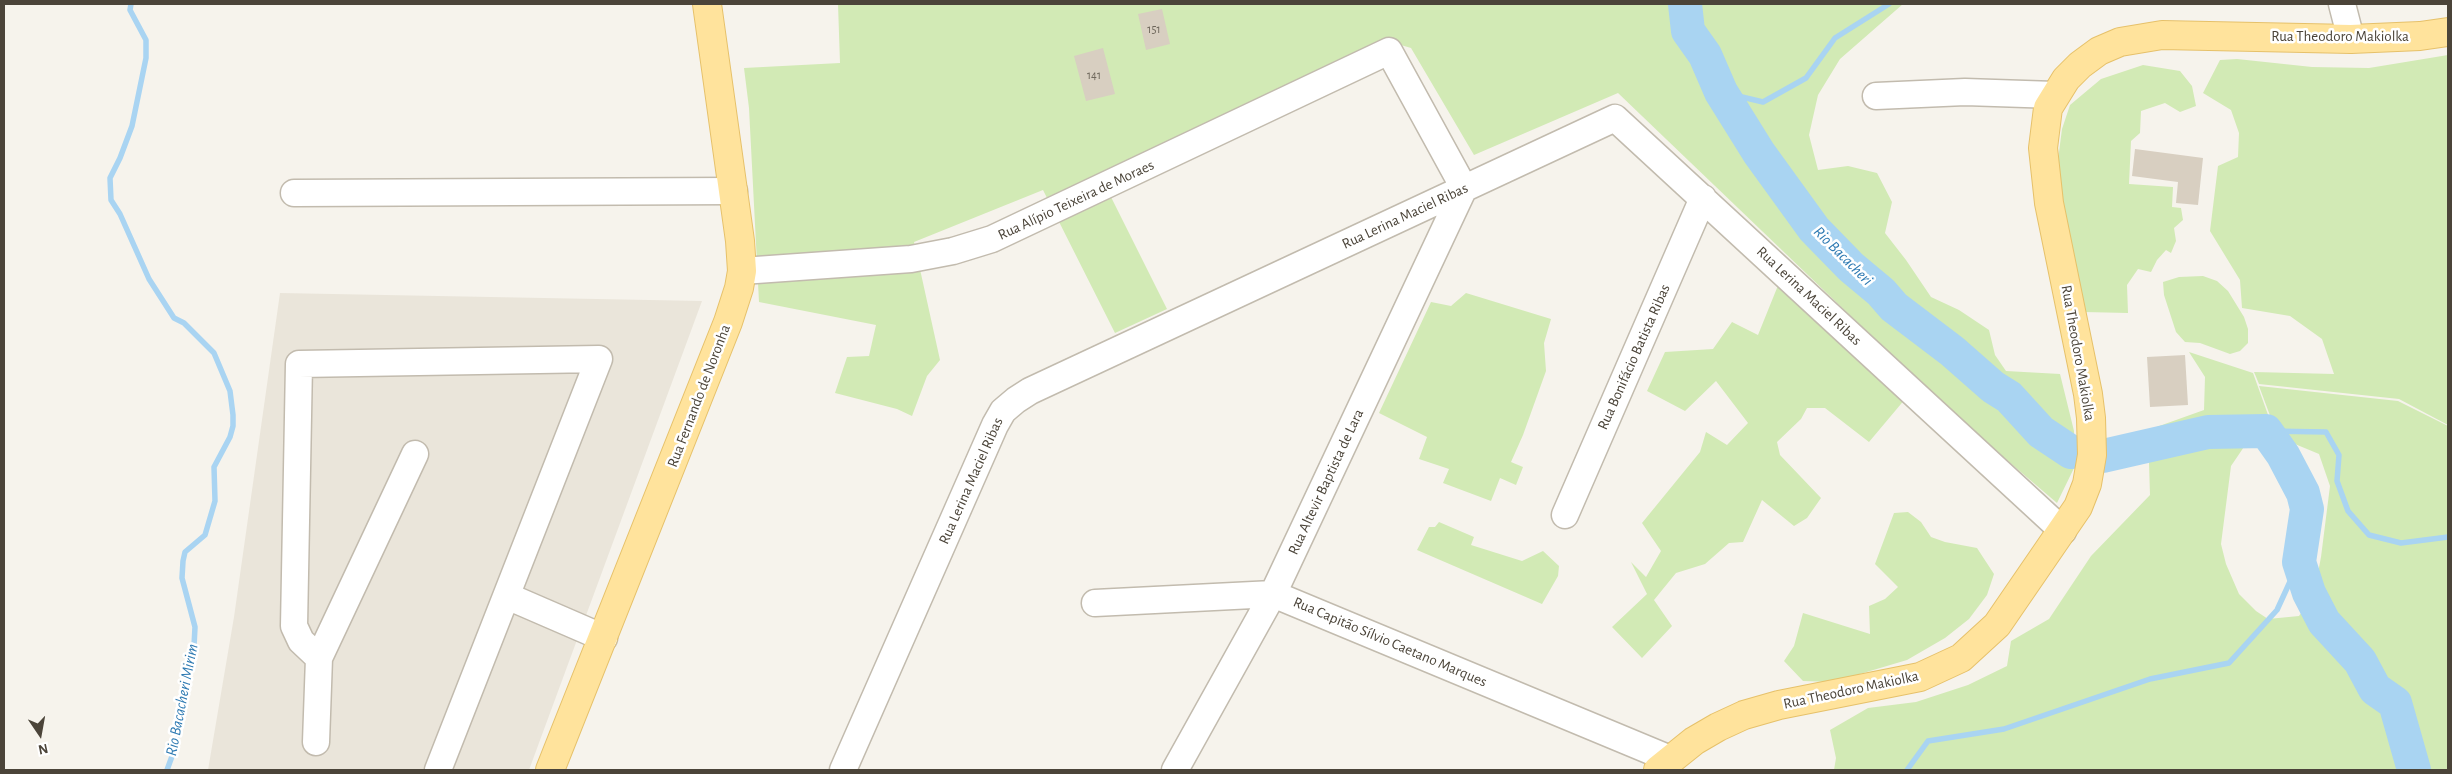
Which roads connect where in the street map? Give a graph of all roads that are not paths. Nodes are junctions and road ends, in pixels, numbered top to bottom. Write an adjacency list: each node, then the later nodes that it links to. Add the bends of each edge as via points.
1 (707, 4): 8 (main road, Rua Fernando de Noronha)
2 (2342, 4): 4 (street)
3 (2448, 32): 4 (main road, Rua Theodoro Makiolka)
4 (2351, 39): 6 (main road, Rua Theodoro Makiolka, via 2187,34 2140,37 2120,42 2080,65)
5 (1876, 96): 6 (street, via 1965,92)
6 (2055, 96): 14 (main road, Rua Theodoro Makiolka, via 2044,124 2044,175 2088,394 2092,438 2087,484)
7 (1464, 188): 10 (street, Rua Lerina Maciel Ribas, via 1616,118); 11 (street, Rua Alípio Teixeira de Moraes, via 1389,51 992,239 911,259); 15 (street, Rua Altevir Baptista de Lara); 24 (street, Rua Lerina Maciel Ribas, via 1030,391 1003,412)
8 (734, 191): 9 (street); 11 (main road, Rua Fernando de Noronha)
9 (294, 193)
10 (1703, 198): 13 (street, Rua Bonifácio Batista Ribas); 14 (street, Rua Lerina Maciel Ribas)
11 (742, 271): 18 (main road, Rua Fernando de Noronha, via 735,304)
12 (415, 454): 19 (street)
13 (1565, 515)
14 (2063, 531): 21 (main road, Rua Theodoro Makiolka, via 1997,625 1961,658 1920,677 1744,715 1718,726)
15 (1274, 594): 17 (street, Rua Capitão Sílvio Caetano Marques); 21 (street, Rua Capitão Sílvio Caetano Marques); 25 (street, Rua Altevir Baptista de Lara)
16 (504, 603): 18 (street); 19 (street, via 600,358 299,364 294,626 301,641); 22 (street)
17 (1096, 603)
18 (601, 645): 23 (main road, Rua Fernando de Noronha)
19 (319, 658): 20 (street)
20 (316, 742)
21 (1664, 764)
22 (438, 770)
23 (550, 770)
24 (843, 770)
25 (1175, 770)

